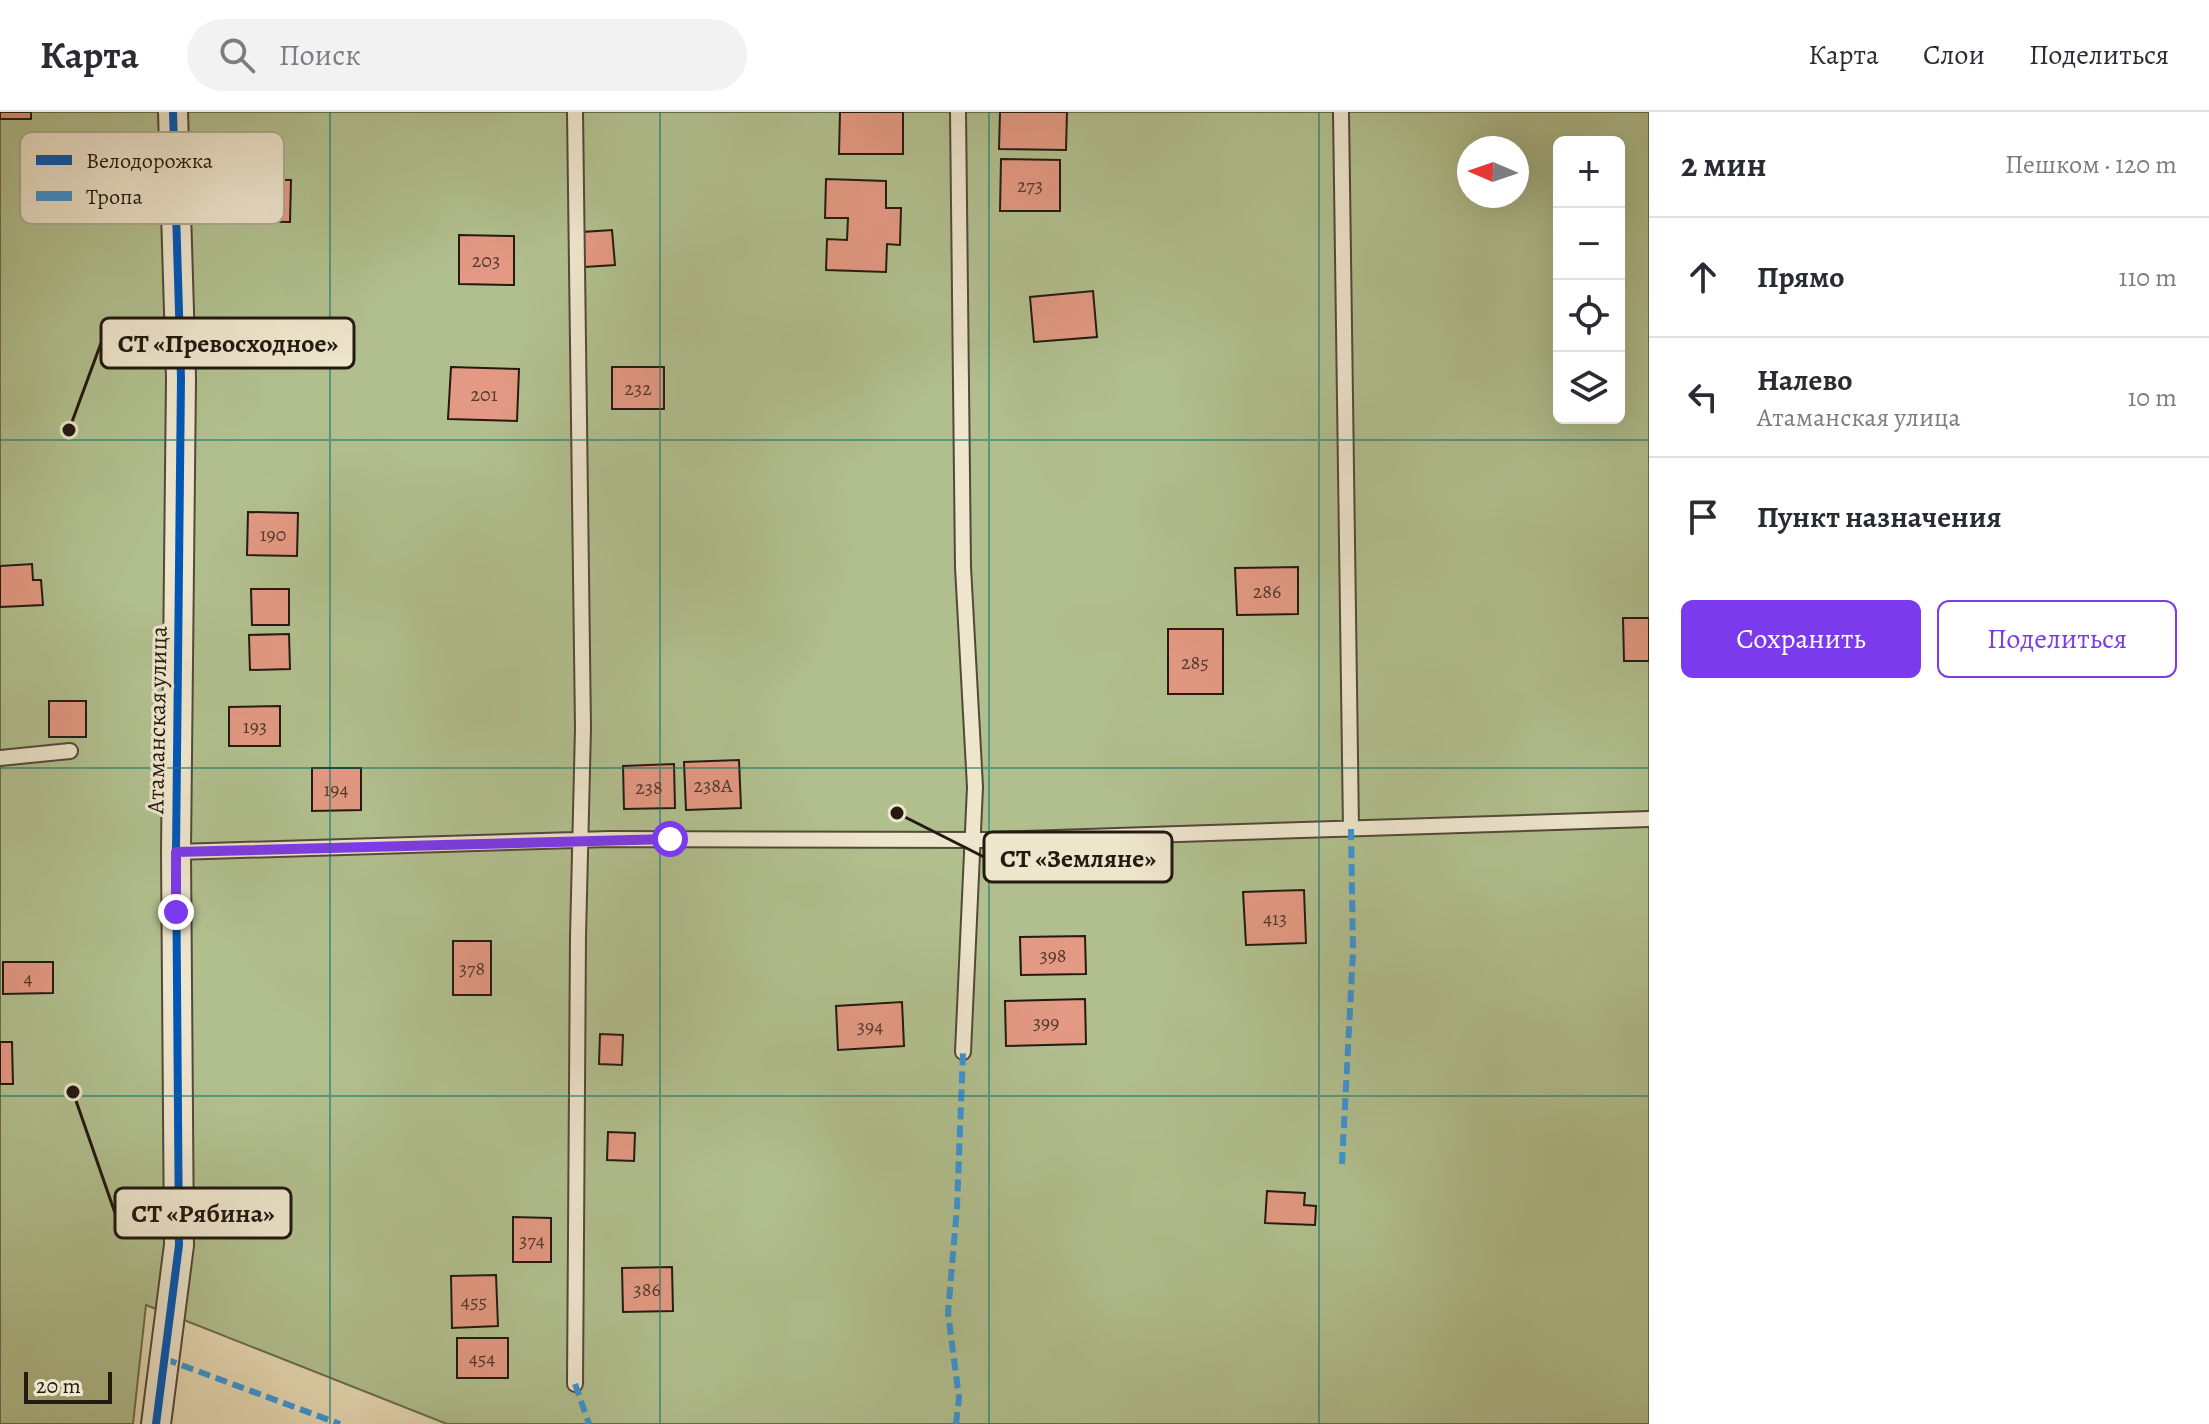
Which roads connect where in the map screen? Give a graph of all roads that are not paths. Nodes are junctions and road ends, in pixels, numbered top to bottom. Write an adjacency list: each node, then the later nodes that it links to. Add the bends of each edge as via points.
1 (173, 112): 5 (street, Атаманская улица)
2 (575, 112): 14 (lane, via 583,728)
3 (958, 112): 11 (lane, via 963,567)
4 (1341, 112): 10 (lane)
5 (174, 132)
6 (176, 224): 12 (street, Атаманская улица, via 181,378)
7 (70, 751): 8 (lane)
8 (0, 758)
9 (1649, 819): 10 (lane)
10 (1351, 829): 11 (lane)
11 (974, 840): 12 (lane, via 609,839); 13 (lane)
12 (176, 852): 15 (street, Атаманская улица, via 179,1245)
13 (963, 1052)
14 (575, 1384)
15 (156, 1424)

